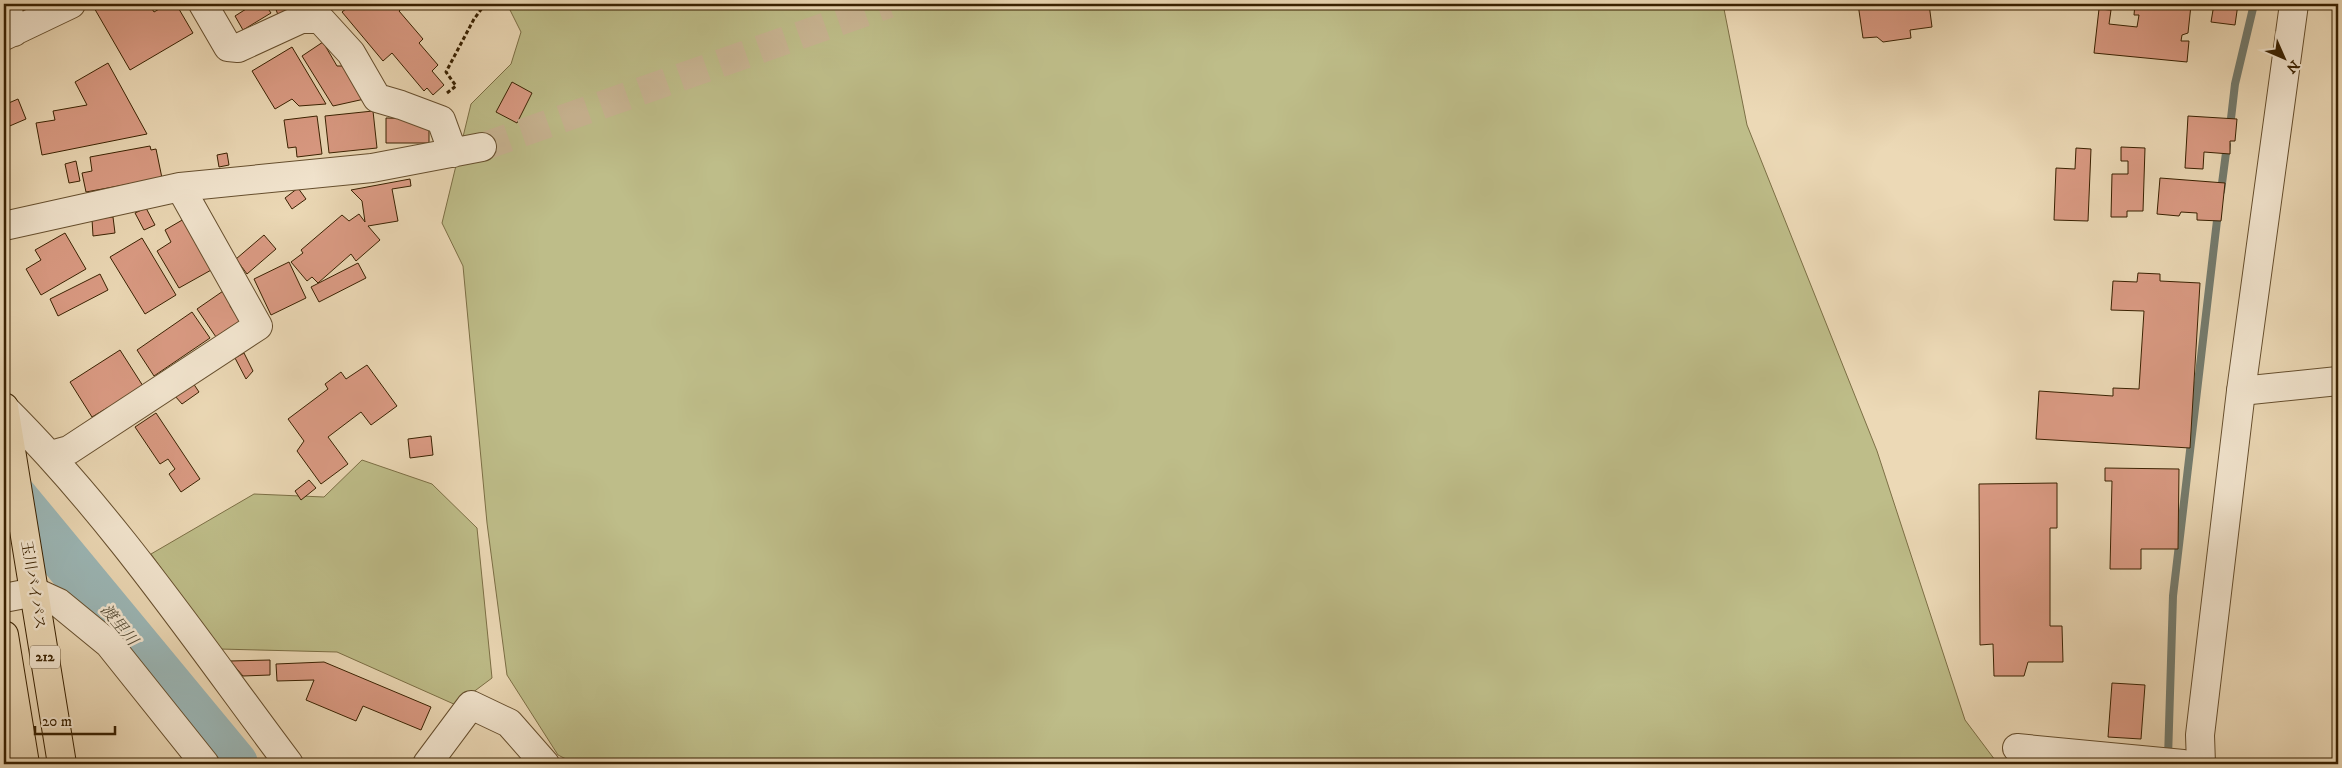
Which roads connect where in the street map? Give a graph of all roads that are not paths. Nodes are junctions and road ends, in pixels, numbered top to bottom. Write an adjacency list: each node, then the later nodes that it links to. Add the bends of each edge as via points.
1 (6, 4): 5 (street)
2 (71, 4): 5 (street)
3 (202, 4): 7 (street, via 228,47 238,48 301,19 320,18 351,53 377,98 441,120)
4 (2294, 4): 11 (street)
5 (9, 34)
6 (482, 147): 7 (street)
7 (453, 152): 8 (street, via 372,168)
8 (180, 186): 9 (street); 13 (street, via 258,326 69,450)
9 (4, 226)
10 (2338, 380): 11 (street)
11 (2241, 391): 25 (street, via 2200,736)
12 (4, 407): 13 (street); 14 (highway, 玉川バイパス / 212)
13 (51, 455): 22 (street, via 126,547)
14 (35, 592): 15 (street); 20 (highway, 玉川バイパス / 212); 21 (street, via 59,603 109,644)
15 (4, 598)
16 (4, 635): 19 (highway, 212)
17 (2017, 748): 18 (street)
18 (2173, 763)
19 (25, 764)
20 (62, 764)
21 (205, 764)
22 (290, 764)
23 (428, 764): 24 (street, via 471,705 509,723)
24 (545, 764)
25 (2200, 764)

